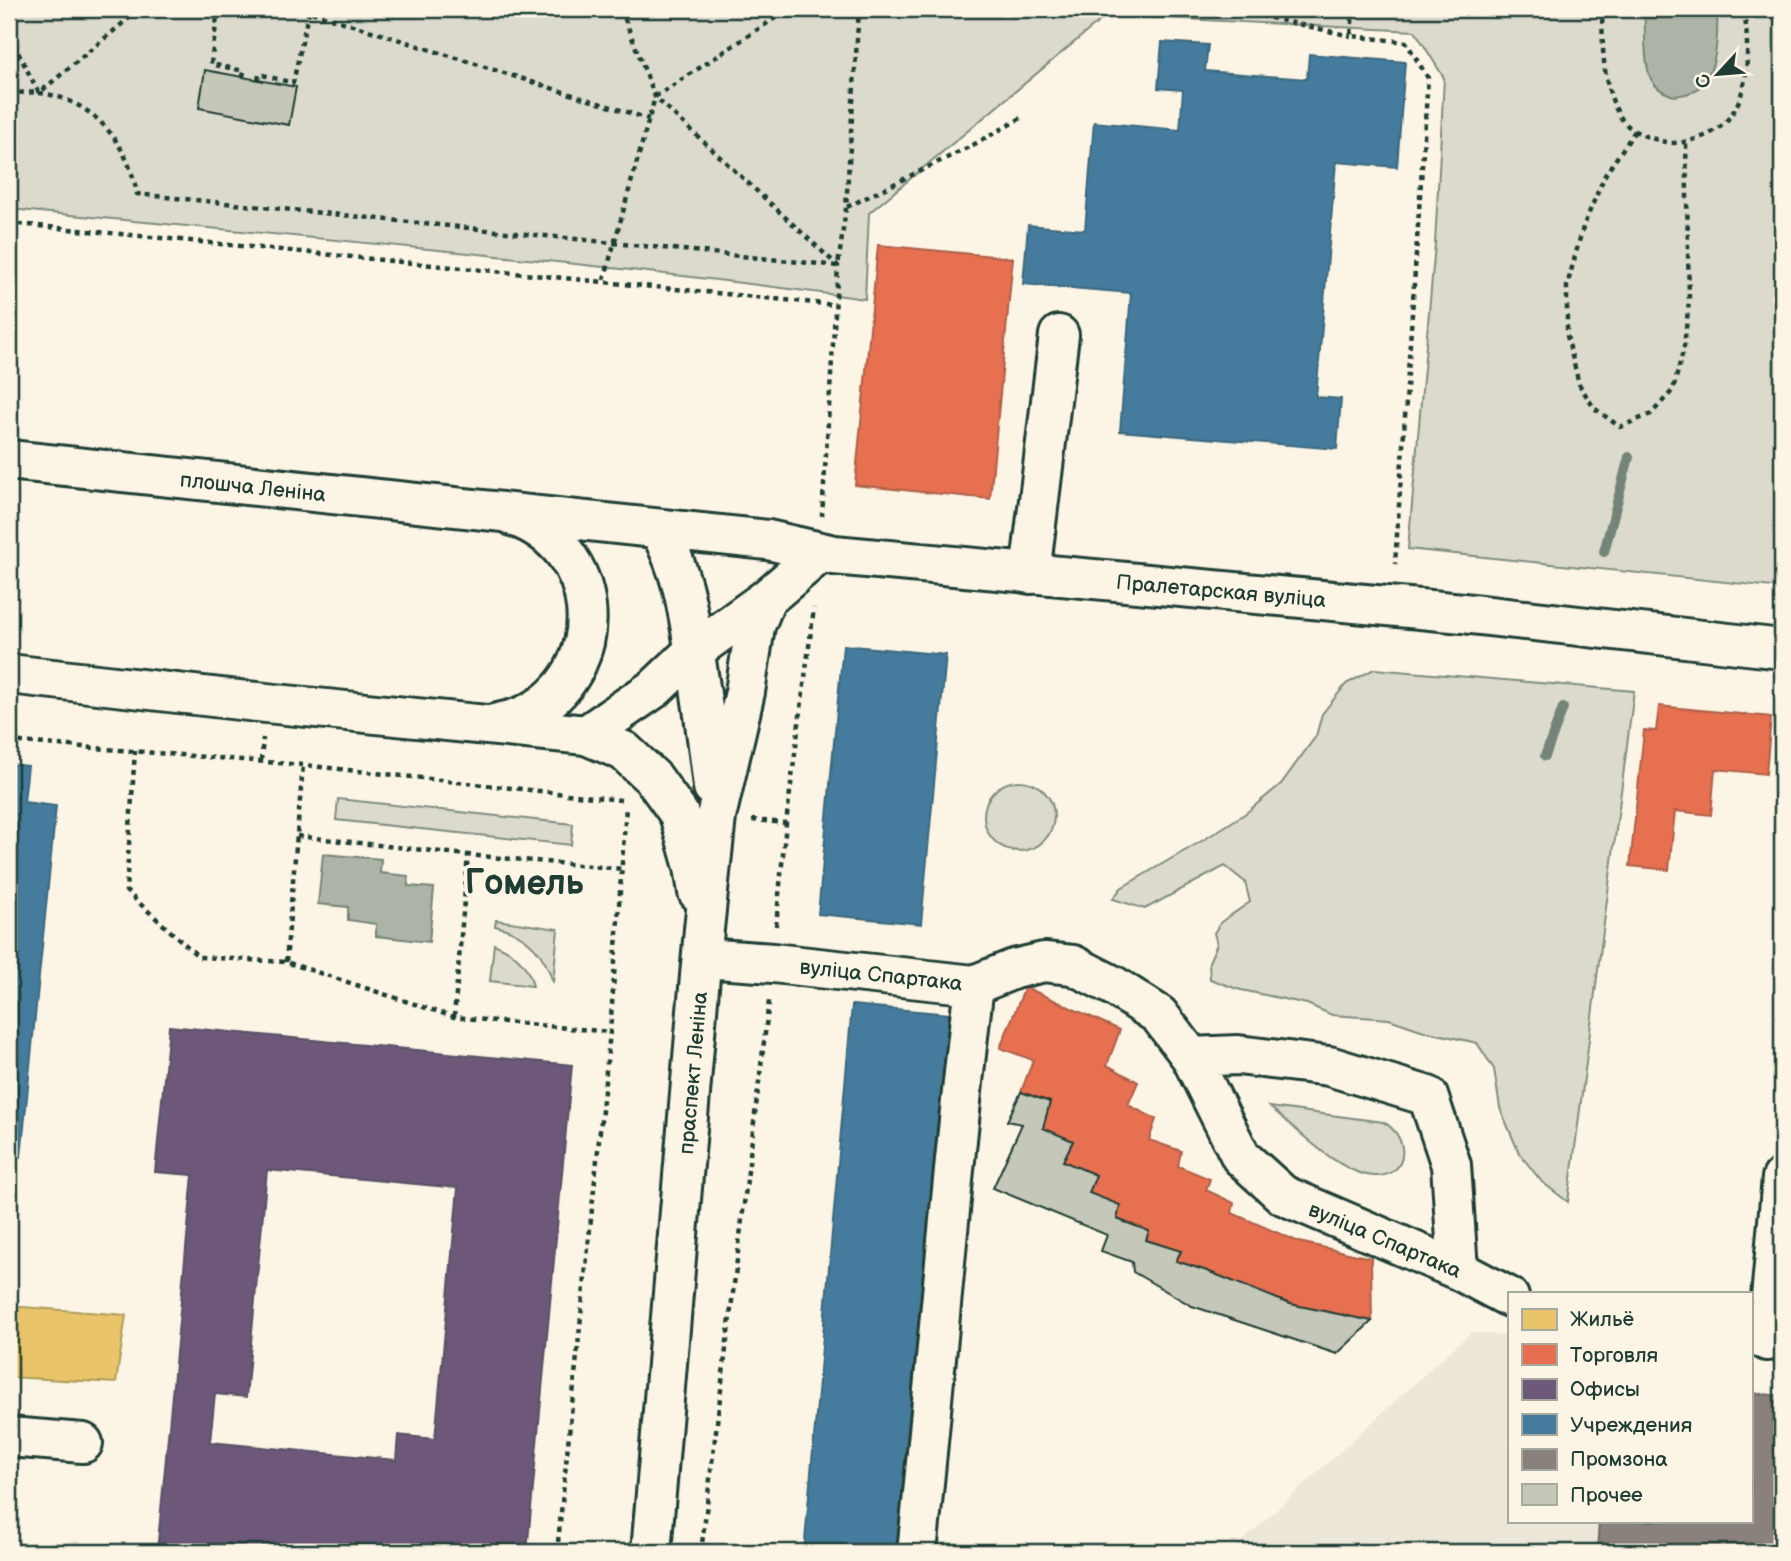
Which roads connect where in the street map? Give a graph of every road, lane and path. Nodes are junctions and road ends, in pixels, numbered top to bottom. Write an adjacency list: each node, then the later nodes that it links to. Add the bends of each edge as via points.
1 (140, 9): 16 (path)
2 (218, 9): 14 (path, via 211,64 244,71)
3 (302, 9): 11 (path)
4 (621, 9): 18 (path)
5 (789, 9): 18 (path)
6 (859, 9): 23 (path)
7 (1231, 9): 13 (path)
8 (1353, 9): 13 (path)
9 (1602, 9): 21 (path, via 1605,76 1622,120)
10 (1744, 9): 22 (path, via 1747,72 1738,101 1721,125)
11 (309, 10): 15 (path, via 293,83 259,74); 20 (path)
12 (9, 34): 16 (path)
13 (1351, 36): 34 (path, via 1406,42 1428,78)
14 (243, 77)
15 (258, 80)
16 (39, 93): 17 (path); 25 (path, via 80,107 114,135 134,173 137,194)
17 (9, 94)
18 (655, 97): 20 (path); 26 (path)
19 (1023, 117): 23 (path)
20 (649, 118): 25 (path)
21 (1634, 131): 22 (path, via 1667,143); 22 (path, via 1605,175 1583,227 1567,286 1567,336 1579,384 1594,408 1620,426 1651,414 1673,390 1684,347 1689,301)
22 (1686, 142)
23 (846, 208): 26 (path)
24 (9, 223): 27 (path)
25 (613, 244): 26 (path); 27 (path)
26 (838, 266): 28 (path)
27 (604, 280): 28 (path)
28 (836, 305): 33 (path)
29 (1059, 335): 35 (main road)
30 (9, 460): 31 (main road, плошча Леніна)
31 (496, 513): 32 (main road, плошча Леніна); 41 (main road, плошча Леніна, via 539,528 570,560 586,602 587,624 577,665 551,699 514,720)
32 (660, 530): 33 (main road, Пралетарская вуліца, via 768,540); 39 (main road, via 675,558)
33 (821, 539): 35 (main road, Пралетарская вуліца); 37 (main road)
34 (1395, 564)
35 (1030, 574): 38 (main road, Пралетарская вуліца, via 1463,613)
36 (815, 598): 47 (path)
37 (766, 599): 39 (main road); 46 (main road, праспект Леніна, via 755,626)
38 (1782, 649)
39 (694, 651): 42 (main road, via 655,688); 46 (main road)
40 (9, 674): 41 (main road, плошча Леніна)
41 (472, 725): 42 (main road, плошча Леніна)
42 (586, 735): 51 (main road, плошча Леніна, via 624,751 654,779 679,814 694,867)
43 (9, 741): 44 (path)
44 (135, 750): 45 (path); 52 (path, via 126,891 199,957)
45 (303, 765): 48 (path); 50 (path, via 619,799 626,810)
46 (730, 818): 47 (path); 51 (main road, праспект Леніна)
47 (786, 823): 53 (path)
48 (297, 836): 49 (path); 52 (path)
49 (468, 855): 50 (path); 55 (path)
50 (623, 869): 56 (path)
51 (704, 943): 53 (main road, вуліца Спартака); 65 (main road, праспект Леніна)
52 (286, 962): 55 (path)
53 (773, 963): 54 (main road, вуліца Спартака); 66 (path)
54 (974, 985): 57 (main road, вуліца Спартака, via 1044,962 1073,965 1159,1015); 67 (main road)
55 (454, 1017): 56 (path)
56 (610, 1032): 64 (path)
57 (1191, 1057): 59 (main road, вуліца Спартака, via 1241,1157 1283,1195); 59 (main road, via 1238,1055 1329,1066 1428,1096 1451,1165)
58 (1782, 1178): 61 (main road)
59 (1458, 1270): 60 (main road, вуліца Спартака)
60 (1508, 1296)
61 (1767, 1340)
62 (9, 1437): 63 (main road)
63 (83, 1443)
64 (557, 1552)
65 (651, 1552)
66 (701, 1552)
67 (917, 1552)

